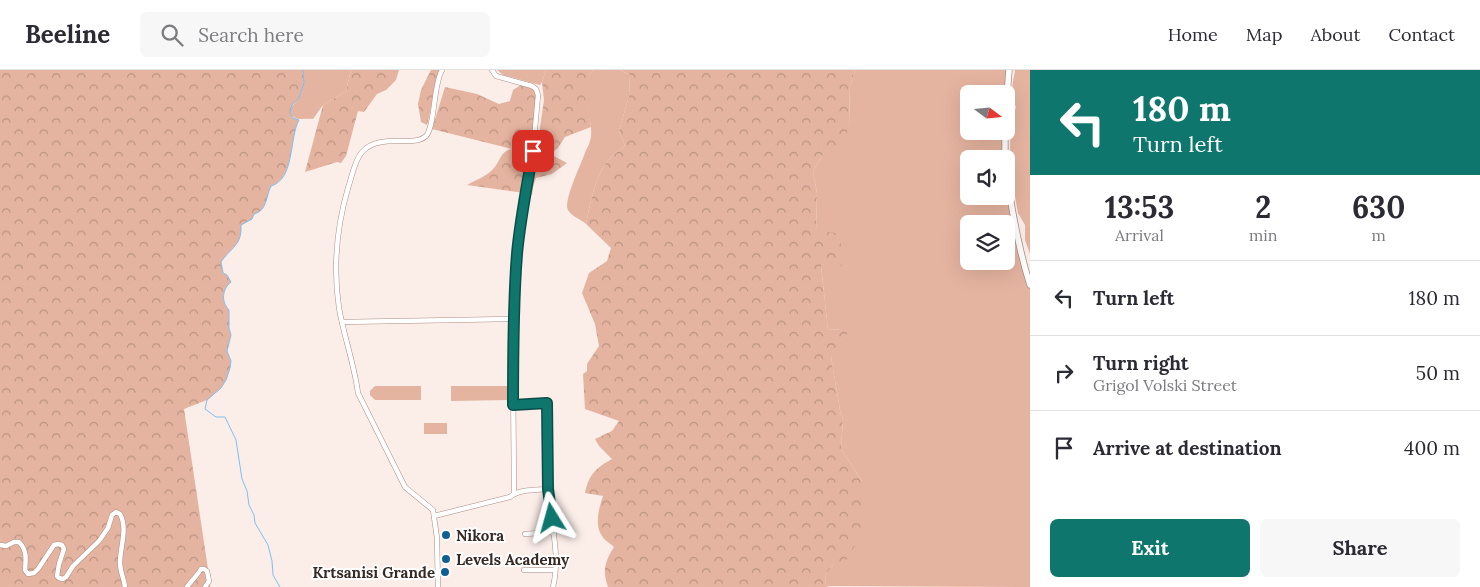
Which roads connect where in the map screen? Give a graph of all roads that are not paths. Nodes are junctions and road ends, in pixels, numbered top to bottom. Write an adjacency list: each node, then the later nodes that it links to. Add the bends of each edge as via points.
1 (442, 70): 8 (street, via 426,136 420,140 376,143 362,152 356,162 343,205 338,240 336,278)
2 (492, 70): 7 (street, via 496,76 532,86 538,95 517,256)
3 (1009, 70): 4 (main road)
4 (1008, 85)
5 (1011, 205): 6 (main road)
6 (1030, 285)
7 (514, 319): 8 (street); 9 (street)
8 (342, 322): 12 (street, via 358,393 405,487 433,510)
9 (513, 405): 10 (street, via 547,403); 11 (street)
10 (548, 489): 11 (street); 13 (street)
11 (514, 494): 12 (street)
12 (434, 516): 21 (street)
13 (554, 532): 14 (street); 17 (street)
14 (525, 534)
15 (0, 544): 18 (street, via 6,546 20,542 25,551 28,574 38,570 54,545 62,545 64,549 56,576 62,579 99,541 116,512 122,517 120,565)
16 (524, 570): 17 (street)
17 (555, 570): 22 (street)
18 (124, 587)
19 (187, 587): 20 (street, via 201,569 207,571 209,581)
20 (205, 587)
21 (438, 587)
22 (553, 587)

